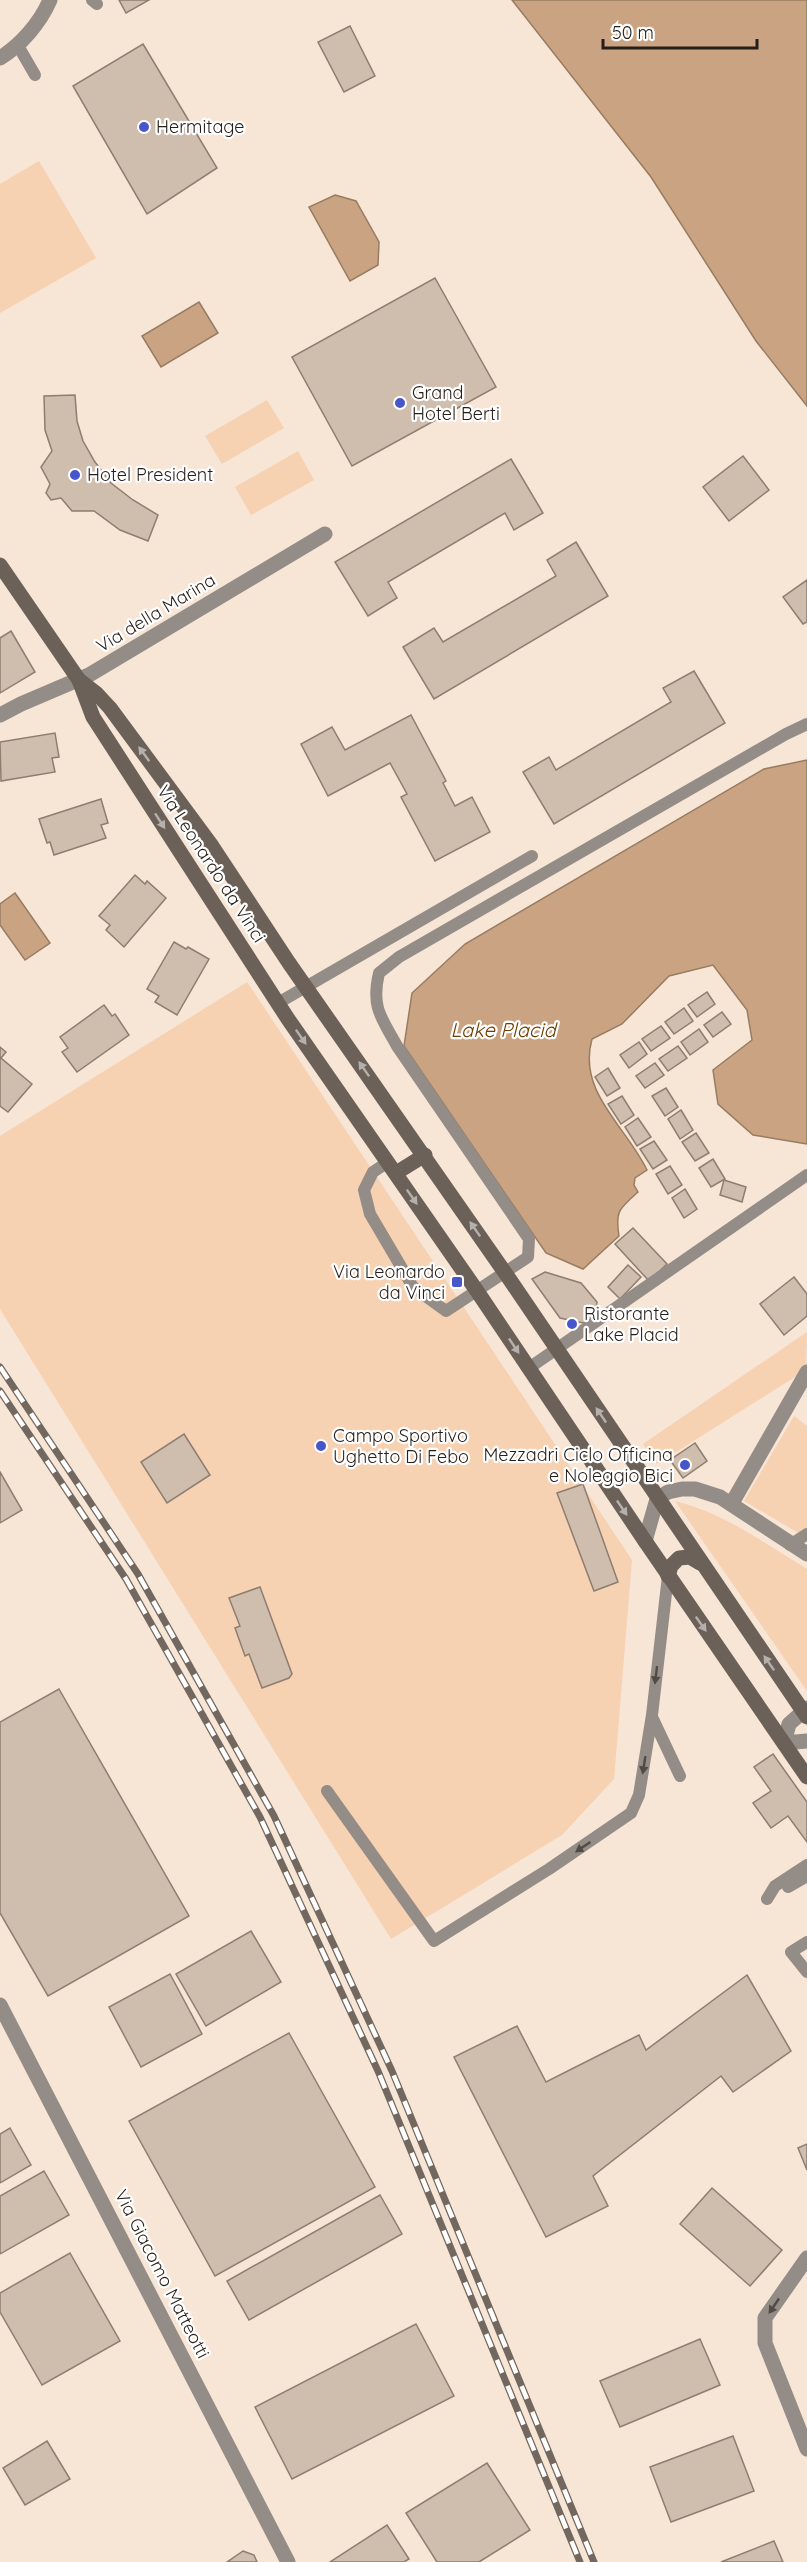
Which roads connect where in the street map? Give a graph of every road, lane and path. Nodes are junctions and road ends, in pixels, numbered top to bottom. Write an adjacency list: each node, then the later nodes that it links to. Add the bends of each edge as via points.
1 (50, 0): 2 (street, via 31,31)
2 (17, 44): 3 (street); 4 (lane)
3 (0, 58)
4 (35, 75)
5 (325, 534): 7 (street, Via della Marina)
6 (0, 565): 7 (street, Via Leonardo da Vinci)
7 (79, 680): 8 (street, Via della Marina); 11 (street, Via Leonardo da Vinci, one-way to 7, via 212,846 110,708); 12 (street, Via Leonardo da Vinci, one-way to 12, via 93,717)
8 (0, 715)
9 (807, 724): 16 (lane, via 399,957 379,973 374,993 379,1013 396,1046 529,1239 528,1257)
10 (532, 856): 11 (lane)
11 (306, 986): 12 (lane); 13 (street, Via Leonardo da Vinci, one-way to 11)
12 (278, 1003): 14 (street, Via Leonardo da Vinci, one-way to 14)
13 (425, 1155): 14 (street); 16 (street, Via Leonardo da Vinci, one-way to 13)
14 (392, 1168): 17 (street, Via Leonardo da Vinci, one-way to 17); 17 (lane, via 374,1172 364,1190 370,1214 413,1287 446,1311)
15 (807, 1175): 18 (lane)
16 (505, 1272): 17 (lane); 18 (street, Via Leonardo da Vinci)
17 (477, 1291): 19 (street, Via Leonardo da Vinci, one-way to 19)
18 (557, 1349): 19 (lane); 21 (street, Via Leonardo da Vinci, one-way to 18)
19 (529, 1368): 24 (street, Via Leonardo da Vinci, one-way to 24)
20 (807, 1372): 22 (street)
21 (657, 1498): 22 (street, via 668,1492 695,1489); 24 (street); 27 (street, Via Leonardo da Vinci)
22 (732, 1503): 25 (street)
23 (807, 1534): 25 (lane)
24 (645, 1541): 28 (street, Via Leonardo da Vinci)
25 (790, 1545): 26 (street)
26 (807, 1554)
27 (702, 1565): 28 (street, via 682,1557 673,1563); 29 (street, Via Leonardo da Vinci, one-way to 27)
28 (668, 1575): 30 (lane, one-way to 30); 32 (street, Via Leonardo da Vinci, one-way to 32)
29 (806, 1712): 32 (street, via 789,1724)
30 (652, 1716): 33 (lane); 35 (lane, one-way to 35, via 639,1795 631,1813 434,1941)
31 (807, 1741): 32 (street)
32 (784, 1743): 34 (street, Via Leonardo da Vinci)
33 (680, 1776)
34 (807, 1777)
35 (327, 1791)
36 (807, 1865): 37 (lane, via 775,1886 766,1901)
37 (807, 1875)
38 (807, 1942): 39 (lane, via 791,1952)
39 (807, 1972)
40 (0, 2005): 43 (street, Via Giacomo Matteotti)
41 (807, 2258): 42 (street, one-way to 42, via 765,2318 765,2343)
42 (807, 2449)
43 (288, 2562)

